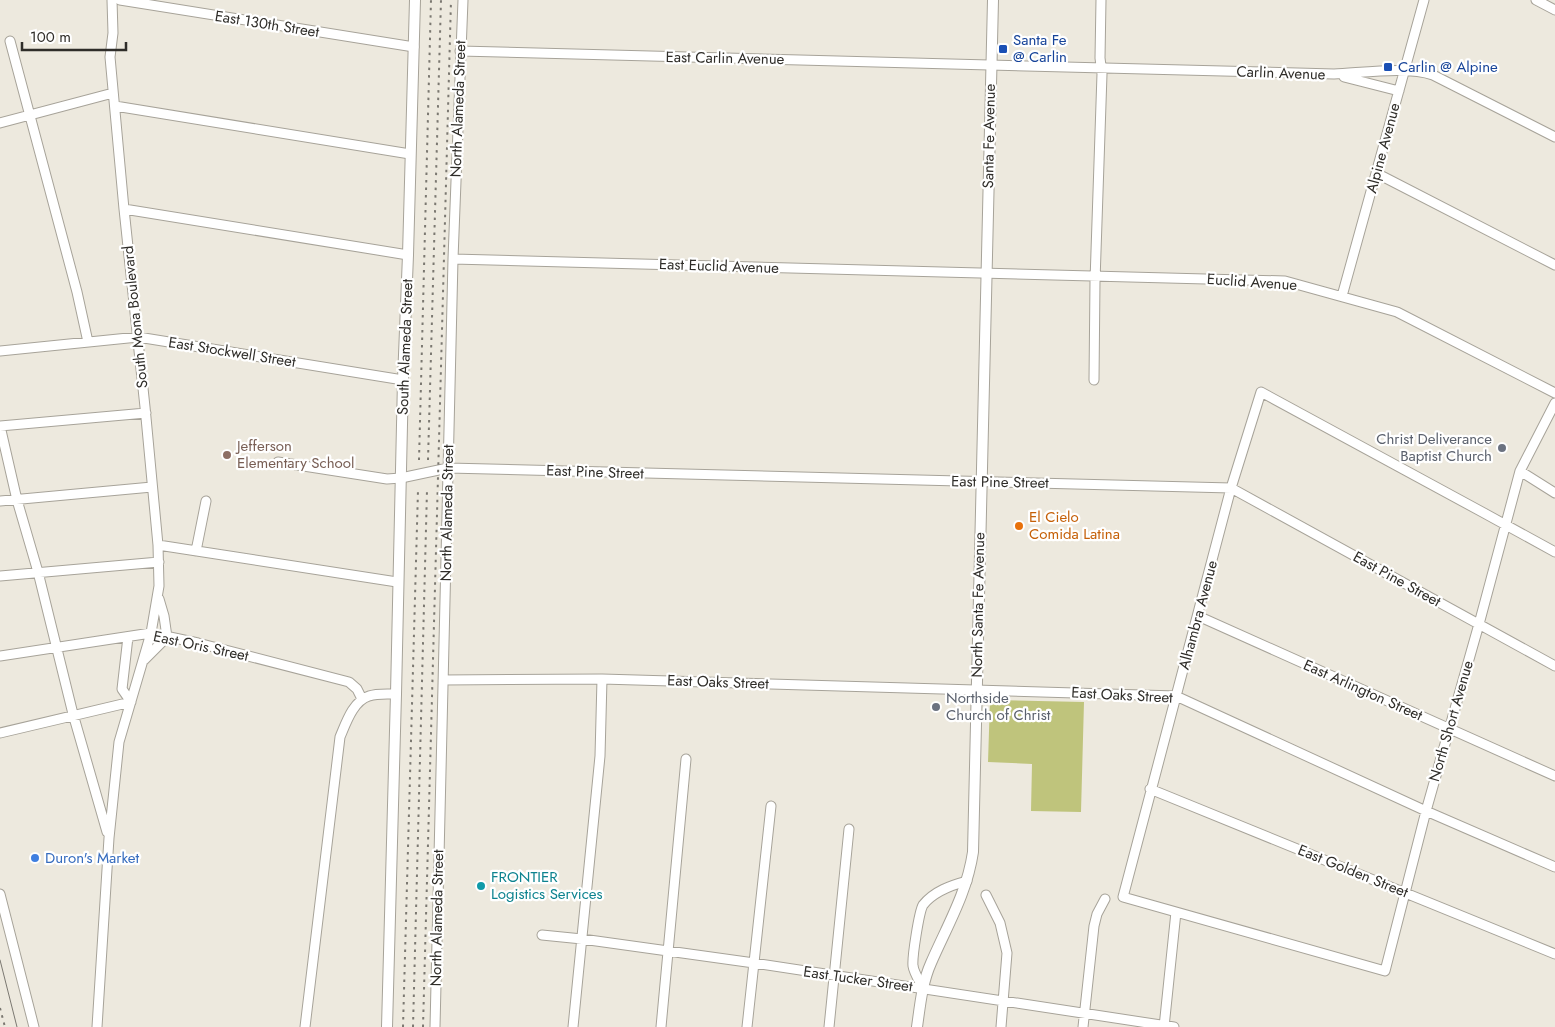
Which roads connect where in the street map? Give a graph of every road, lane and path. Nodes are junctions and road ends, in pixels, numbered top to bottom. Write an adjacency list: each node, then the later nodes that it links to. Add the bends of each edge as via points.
1 (112, 0): 18 (street, South Mona Boulevard, via 110,57)
2 (120, 0): 11 (street, East 130th Street)
3 (415, 0): 11 (main road, South Alameda Street)
4 (462, 0): 12 (street, North Alameda Street)
5 (993, 0): 13 (main road, Santa Fe Avenue)
6 (1101, 0): 14 (street)
7 (1424, 0): 15 (street, Alpine Avenue)
8 (1536, 0): 9 (street)
9 (1555, 10)
10 (10, 41): 20 (street)
11 (414, 47): 23 (main road, South Alameda Street)
12 (460, 51): 13 (street, East Carlin Avenue); 27 (street, North Alameda Street)
13 (991, 64): 14 (street, Carlin Avenue); 29 (main road, Santa Fe Avenue)
14 (1102, 68): 16 (street, Carlin Avenue); 30 (street)
15 (1404, 71): 16 (street, Carlin Avenue); 17 (street, Alpine Avenue); 22 (street, Carlin Avenue, via 1433,75)
16 (1334, 74): 17 (street)
17 (1398, 91): 24 (street, Alpine Avenue)
18 (113, 93): 19 (street, South Mona Boulevard); 20 (street)
19 (115, 106): 23 (street); 25 (street, South Mona Boulevard)
20 (30, 115): 21 (street); 33 (street)
21 (0, 123)
22 (1555, 137)
23 (410, 154): 26 (main road, South Alameda Street)
24 (1376, 173): 28 (street); 31 (street, Alpine Avenue)
25 (124, 209): 26 (street); 32 (street, South Mona Boulevard)
26 (408, 255): 35 (main road, South Alameda Street)
27 (453, 259): 29 (street, East Euclid Avenue); 42 (street, North Alameda Street)
28 (1555, 265)
29 (986, 273): 30 (street, Euclid Avenue); 45 (main road, North Santa Fe Avenue)
30 (1096, 276): 31 (street, Euclid Avenue, via 1286,281); 36 (street)
31 (1342, 296): 37 (street, Euclid Avenue, via 1397,312)
32 (138, 337): 33 (street, East Stockwell Street); 35 (street, East Stockwell Street); 39 (street, South Mona Boulevard)
33 (88, 342): 34 (street, East Stockwell Street)
34 (0, 350)
35 (403, 380): 44 (main road, South Alameda Street)
36 (1094, 380)
37 (1554, 389)
38 (1555, 403): 43 (street, North Short Avenue)
39 (146, 413): 40 (street); 46 (street, South Mona Boulevard)
40 (0, 426): 49 (street)
41 (278, 462): 44 (street, East Pine Street, via 387,479)
42 (448, 468): 44 (street, East Pine Street); 45 (street, East Pine Street); 71 (street, North Alameda Street)
43 (1520, 471): 48 (street); 52 (street, North Short Avenue)
44 (401, 478): 59 (main road, South Alameda Street)
45 (981, 481): 47 (street, East Pine Street); 72 (main road, North Santa Fe Avenue)
46 (152, 487): 49 (street); 53 (street, South Mona Boulevard)
47 (1231, 488): 52 (street, Alhambra Avenue, via 1261,392); 61 (street, Alhambra Avenue); 62 (street, East Pine Street)
48 (1555, 493)
49 (17, 500): 50 (street); 57 (street)
50 (0, 501)
51 (206, 501): 54 (street)
52 (1506, 525): 55 (street); 62 (street, North Short Avenue)
53 (158, 545): 54 (street); 56 (street, South Mona Boulevard)
54 (196, 551): 59 (street)
55 (1555, 552)
56 (159, 562): 57 (street); 60 (street, South Mona Boulevard)
57 (38, 572): 58 (street); 66 (street)
58 (0, 576)
59 (397, 582): 73 (main road, South Alameda Street)
60 (158, 596): 63 (street, South Mona Boulevard); 65 (street)
61 (1198, 616): 74 (street, Alhambra Avenue); 78 (street, East Arlington Street)
62 (1479, 624): 69 (street, East Pine Street); 78 (street, North Short Avenue)
63 (151, 633): 64 (street, East Oris Street); 65 (street, East Oris Street); 68 (street, South Mona Boulevard)
64 (128, 637): 66 (street, East Oris Street); 76 (street, via 122,689)
65 (167, 637): 68 (street); 75 (street, East Oris Street, via 349,682)
66 (57, 647): 67 (street, East Oris Street); 77 (street)
67 (0, 656)
68 (143, 662): 76 (street, South Mona Boulevard)
69 (1555, 666)
70 (602, 679): 71 (street, East Oaks Street); 72 (street, East Oaks Street); 95 (street, via 600,756)
71 (444, 680): 108 (street, North Alameda Street)
72 (976, 689): 74 (street, East Oaks Street); 88 (main road, North Santa Fe Avenue, via 973,852)
73 (396, 694): 75 (street, via 370,695); 107 (main road)
74 (1176, 696): 82 (street, Alhambra Avenue); 84 (street, East Oaks Street)
75 (362, 699): 106 (street, via 346,722 337,753)
76 (131, 702): 77 (street); 86 (street, South Mona Boulevard, via 119,742)
77 (73, 714): 79 (street); 86 (street)
78 (1448, 728): 81 (street, East Arlington Street); 84 (street, North Short Avenue)
79 (0, 733)
80 (686, 759): 96 (street)
81 (1555, 776)
82 (1150, 789): 89 (street, East Golden Street); 93 (street, Alhambra Avenue, via 1123,897)
83 (771, 806): 98 (street)
84 (1426, 811): 87 (street, East Oaks Street); 89 (street, North Short Avenue)
85 (849, 829): 99 (street)
86 (109, 838): 105 (street, South Mona Boulevard)
87 (1555, 868)
88 (967, 881): 100 (main road, North Santa Fe Avenue, via 930,964); 100 (street, via 949,886 931,898 919,914 913,967)
89 (1406, 893): 93 (street, North Short Avenue, via 1385,971); 97 (street, East Golden Street)
90 (0, 894): 104 (street)
91 (986, 895): 101 (street, via 1005,938)
92 (1105, 899): 102 (street, via 1094,926)
93 (1176, 912): 103 (street)
94 (542, 935): 95 (street, East Tucker Street)
95 (582, 938): 96 (street, East Tucker Street); 109 (street)
96 (668, 951): 98 (street, East Tucker Street); 110 (street)
97 (1555, 954)
98 (754, 963): 99 (street, East Tucker Street); 111 (street)
99 (834, 976): 100 (street, East Tucker Street); 112 (street)
100 (923, 988): 101 (street, East Tucker Street); 113 (main road)
101 (1004, 1000): 102 (street, East Tucker Street); 114 (street)
102 (1084, 1014): 103 (street, East Tucker Street); 115 (street)
103 (1164, 1026): 116 (street, East Tucker Street)
104 (34, 1027)
105 (97, 1027)
106 (305, 1027)
107 (387, 1027)
108 (435, 1027)
109 (573, 1027)
110 (661, 1027)
111 (747, 1027)
112 (829, 1027)
113 (917, 1027)
114 (1001, 1027)
115 (1083, 1027)
116 (1174, 1027)

